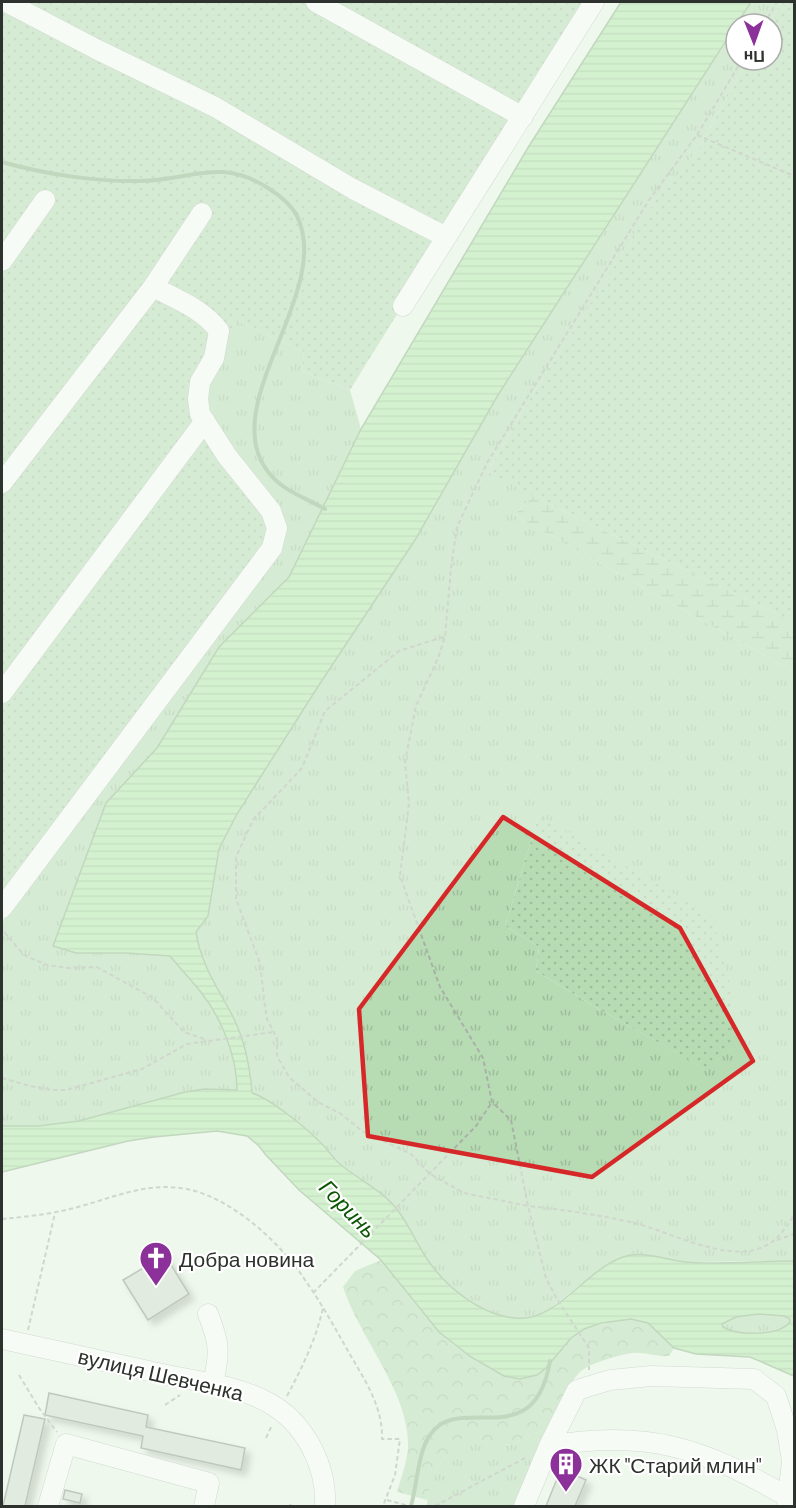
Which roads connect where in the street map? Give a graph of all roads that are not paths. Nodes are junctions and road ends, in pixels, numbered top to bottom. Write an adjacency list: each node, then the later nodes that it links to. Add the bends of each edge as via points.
1 (6, 2): 7 (street, via 215,107 353,189)
2 (316, 2): 4 (street)
3 (587, 4): 4 (street)
4 (523, 117): 7 (street)
5 (45, 200): 8 (street)
6 (202, 213): 9 (street)
7 (446, 237): 10 (street)
8 (2, 261)
9 (153, 286): 11 (street, via 195,309 219,331 214,358 200,382 198,399); 12 (street)
10 (403, 306)
11 (205, 421): 13 (street); 14 (street, via 271,511 277,528 274,543)
12 (2, 483)
13 (2, 693)
14 (2, 908)
15 (208, 1314): 17 (street, via 218,1339 219,1358)
16 (2, 1339): 17 (street, вулиця Шевченка)
17 (213, 1384): 22 (street, вулиця Шевченка, via 253,1395 297,1426 316,1456)
18 (549, 1446): 19 (street, via 608,1439 659,1443 701,1454 759,1480); 19 (street, via 577,1390 610,1380 651,1376 754,1379 776,1396 783,1413 792,1461); 23 (street)
19 (788, 1502)
20 (48, 1506): 21 (street, via 66,1444 209,1483)
21 (204, 1506)
22 (325, 1506)
23 (524, 1506)

